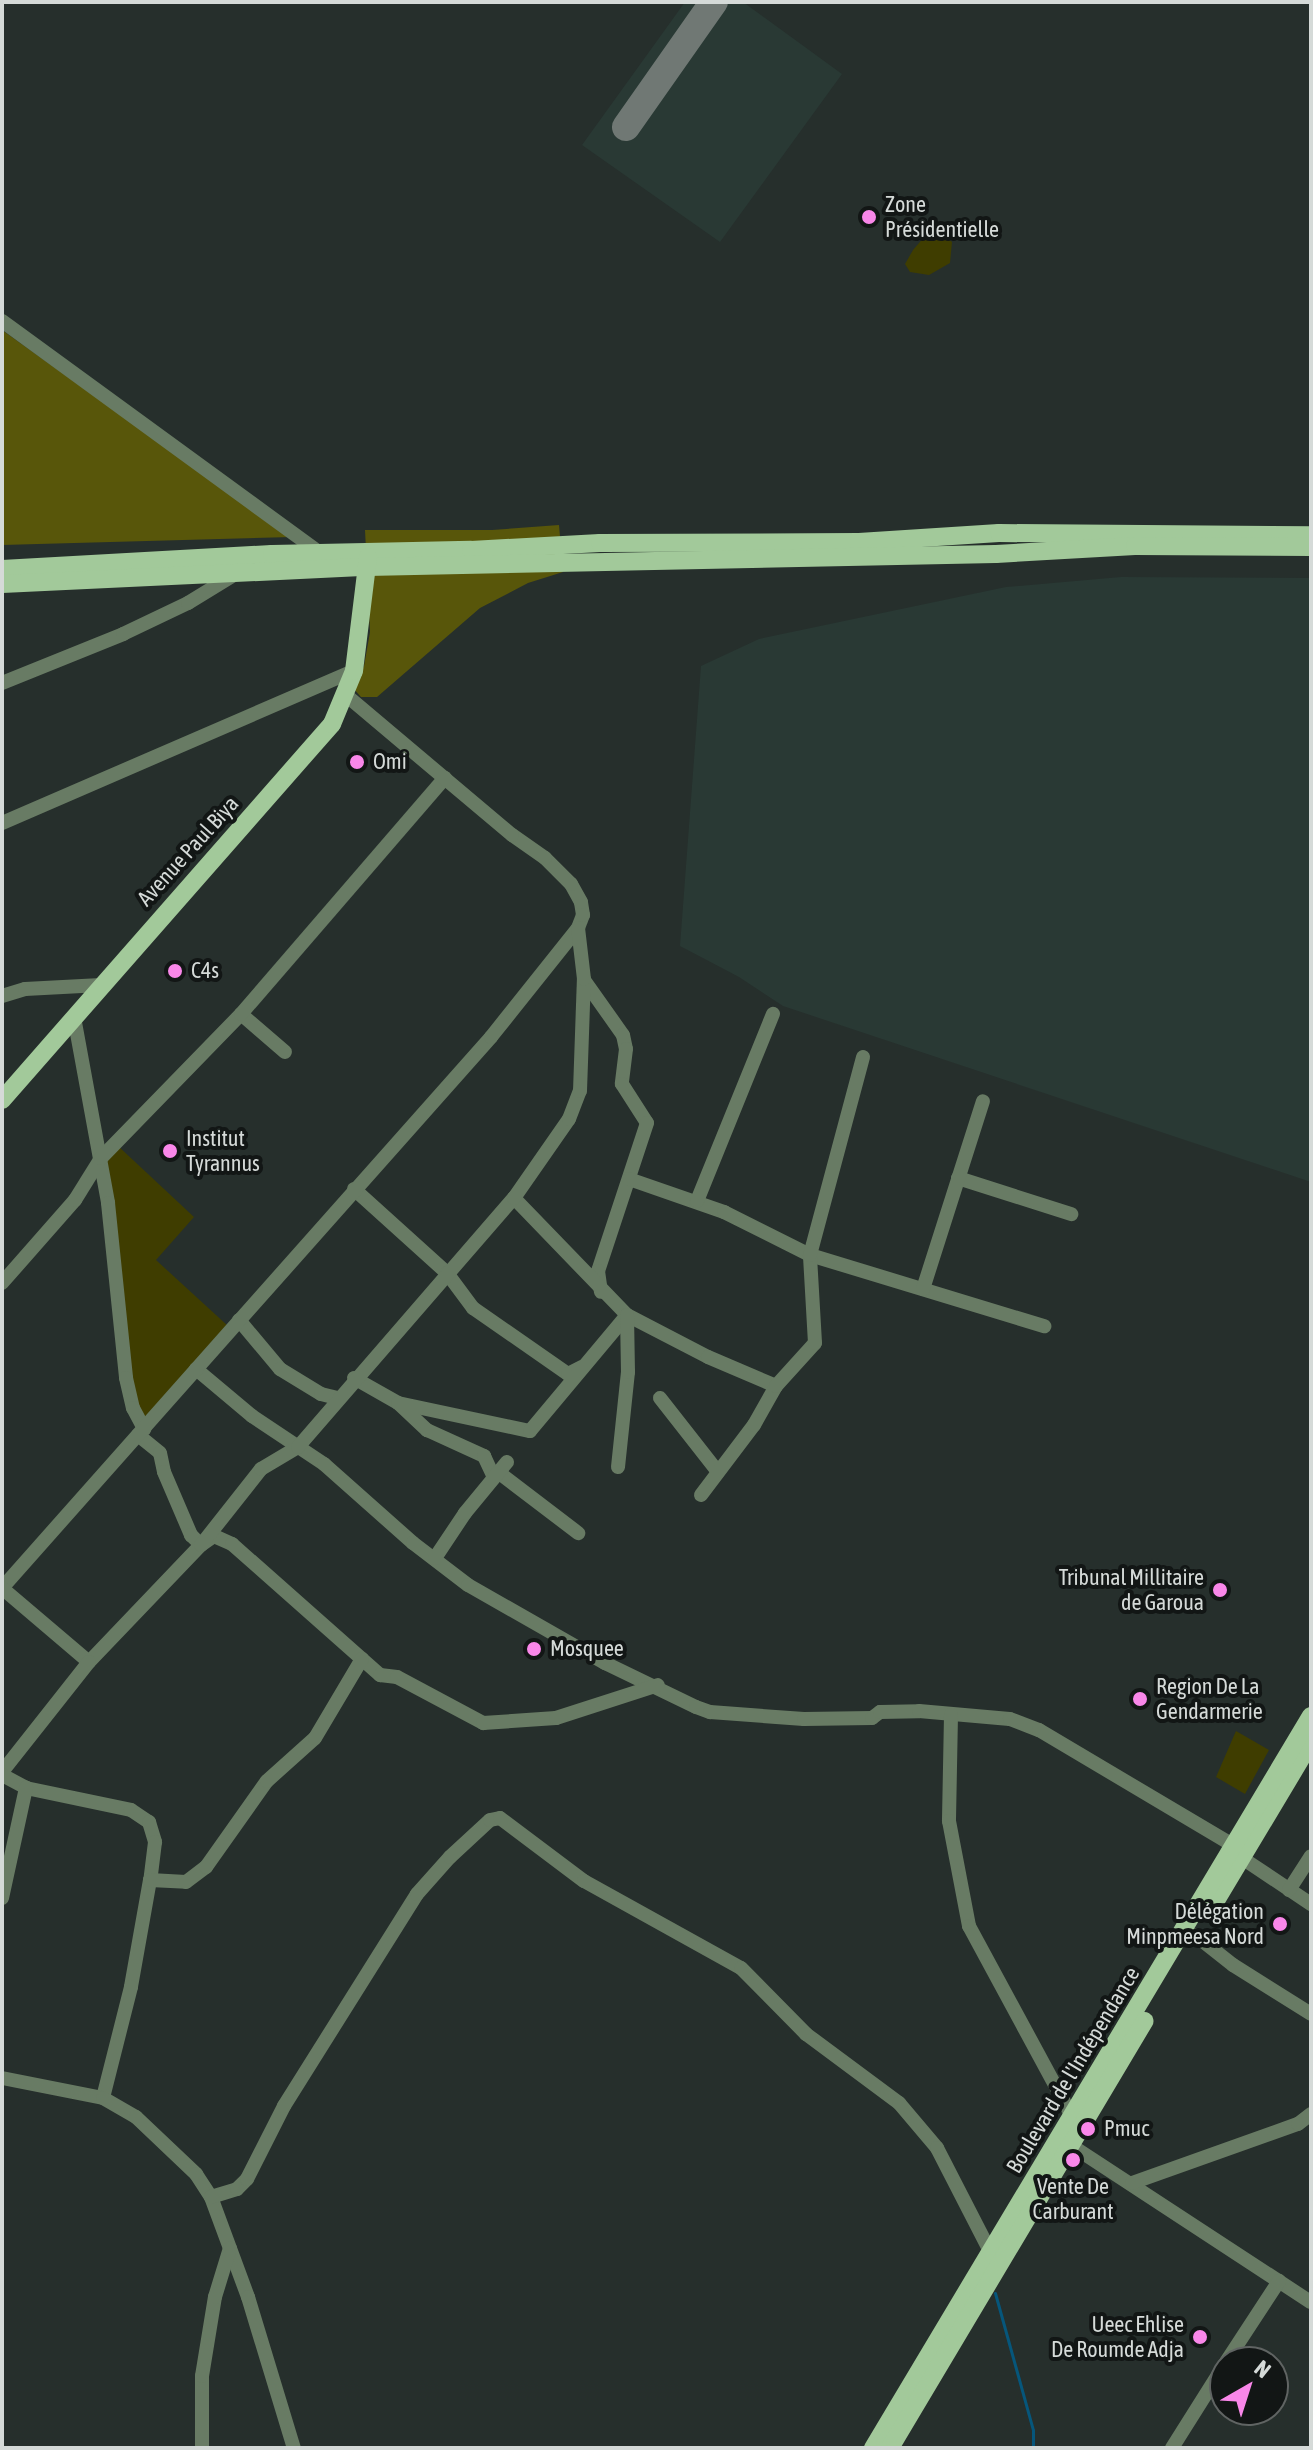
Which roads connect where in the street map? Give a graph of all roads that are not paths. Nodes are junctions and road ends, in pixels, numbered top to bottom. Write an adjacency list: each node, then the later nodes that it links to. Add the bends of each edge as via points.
1 (2, 321): 4 (street)
2 (1311, 535): 5 (main road, via 999,533 859,542 600,543)
3 (1311, 547): 5 (main road)
4 (320, 553): 5 (main road); 7 (main road)
5 (361, 560): 6 (main road); 10 (main road, Avenue Paul Biya)
6 (334, 568): 8 (main road); 10 (main road)
7 (2, 569)
8 (239, 572): 9 (main road); 12 (street, via 123,634)
9 (2, 584)
10 (358, 602): 11 (main road, Avenue Paul Biya)
11 (354, 671): 13 (main road, Avenue Paul Biya); 15 (street)
12 (2, 683)
13 (346, 695): 14 (street); 18 (main road, Avenue Paul Biya, via 332,724)
14 (445, 778): 16 (street, via 571,884 581,902); 20 (street)
15 (2, 823)
16 (578, 928): 17 (street); 30 (street, via 491,1037)
17 (584, 979): 29 (street, via 623,1035 622,1084 646,1117); 31 (street, via 576,1104)
18 (101, 985): 19 (street, via 25,989); 22 (main road, Avenue Paul Biya)
19 (2, 996)
20 (241, 1014): 23 (street); 27 (street)
21 (773, 1014): 32 (street)
22 (74, 1017): 25 (main road, Avenue Paul Biya); 27 (street)
23 (285, 1052)
24 (863, 1057): 34 (street)
25 (2, 1100)
26 (983, 1101): 28 (street)
27 (101, 1158): 36 (street, via 75,1200); 49 (street, via 126,1378)
28 (958, 1178): 33 (street); 37 (street)
29 (629, 1179): 32 (street); 38 (street, via 598,1271)
30 (354, 1189): 35 (street); 40 (street)
31 (514, 1198): 35 (street); 38 (street)
32 (697, 1201): 34 (street)
33 (1071, 1214)
34 (810, 1255): 37 (street); 45 (street, via 815,1343)
35 (447, 1273): 42 (street, via 473,1308 568,1374); 44 (street)
36 (2, 1283)
37 (923, 1289): 41 (street)
38 (601, 1292): 39 (street)
39 (627, 1315): 42 (street); 45 (street); 51 (street, via 628,1372)
40 (239, 1320): 43 (street); 46 (street, via 280,1369)
41 (1044, 1326)
42 (587, 1365): 48 (street, via 530,1431)
43 (196, 1369): 49 (street); 50 (street)
44 (354, 1378): 46 (street); 48 (street)
45 (776, 1386): 53 (street)
46 (337, 1398): 50 (street)
47 (660, 1398): 53 (street)
48 (398, 1403): 52 (street, via 427,1430 484,1456)
49 (141, 1432): 56 (street, via 160,1453 184,1523); 58 (street)
50 (298, 1447): 56 (street, via 261,1469); 57 (street)
51 (618, 1467)
52 (500, 1470): 55 (street); 57 (street)
53 (718, 1472): 54 (street)
54 (701, 1495)
55 (578, 1533)
56 (201, 1545): 59 (street, via 214,1536 232,1544); 60 (street)
57 (435, 1558): 61 (street, via 468,1585 605,1663)
58 (2, 1588): 60 (street)
59 (362, 1659): 61 (street, via 380,1675 397,1677 483,1723 556,1718); 69 (street, via 315,1738 267,1781 206,1867 186,1882)
60 (89, 1662): 65 (street)
61 (658, 1685): 62 (street, via 710,1712 804,1719 872,1718 880,1712)
62 (951, 1715): 67 (street, via 1027,1724); 78 (street, via 949,1821 969,1926)
63 (1311, 1716): 67 (main road, Boulevard de l'Indépendance)
64 (1311, 1742): 67 (main road, Boulevard de l'Indépendance)
65 (2, 1773): 66 (street)
66 (26, 1788): 69 (street, via 131,1810 149,1822 155,1842); 71 (street)
67 (1238, 1852): 70 (street); 73 (main road, Boulevard de l'Indépendance); 78 (main road, Boulevard de l'Indépendance)
68 (1311, 1856): 70 (street)
69 (150, 1880): 76 (street)
70 (1289, 1890): 72 (street)
71 (2, 1898)
72 (1311, 1904)
73 (1195, 1935): 74 (street); 79 (main road, Boulevard de l'Indépendance)
74 (1311, 2014)
75 (2, 2078): 76 (street)
76 (103, 2098): 81 (street, via 136,2117 196,2174)
77 (1311, 2114): 80 (street, via 1298,2124)
78 (1073, 2118): 79 (main road, Boulevard de l'Indépendance)
79 (1066, 2142): 80 (street); 83 (main road, Boulevard de l'Indépendance); 91 (main road, Boulevard de l'Indépendance)
80 (1132, 2183): 84 (street)
81 (211, 2197): 82 (street); 83 (street, via 237,2189 247,2179 284,2106 417,1894 490,1820 500,1818 584,1881 741,1968 806,2034 899,2103 937,2148)
82 (230, 2248): 88 (street, via 215,2297 202,2376); 89 (street)
83 (991, 2253): 90 (main road, Boulevard de l'Indépendance)
84 (1279, 2281): 85 (street); 86 (street)
85 (1311, 2302)
86 (1237, 2346)
87 (1209, 2390): 92 (street)
88 (202, 2448)
89 (294, 2448)
90 (873, 2448)
91 (890, 2448)
92 (1172, 2448)

